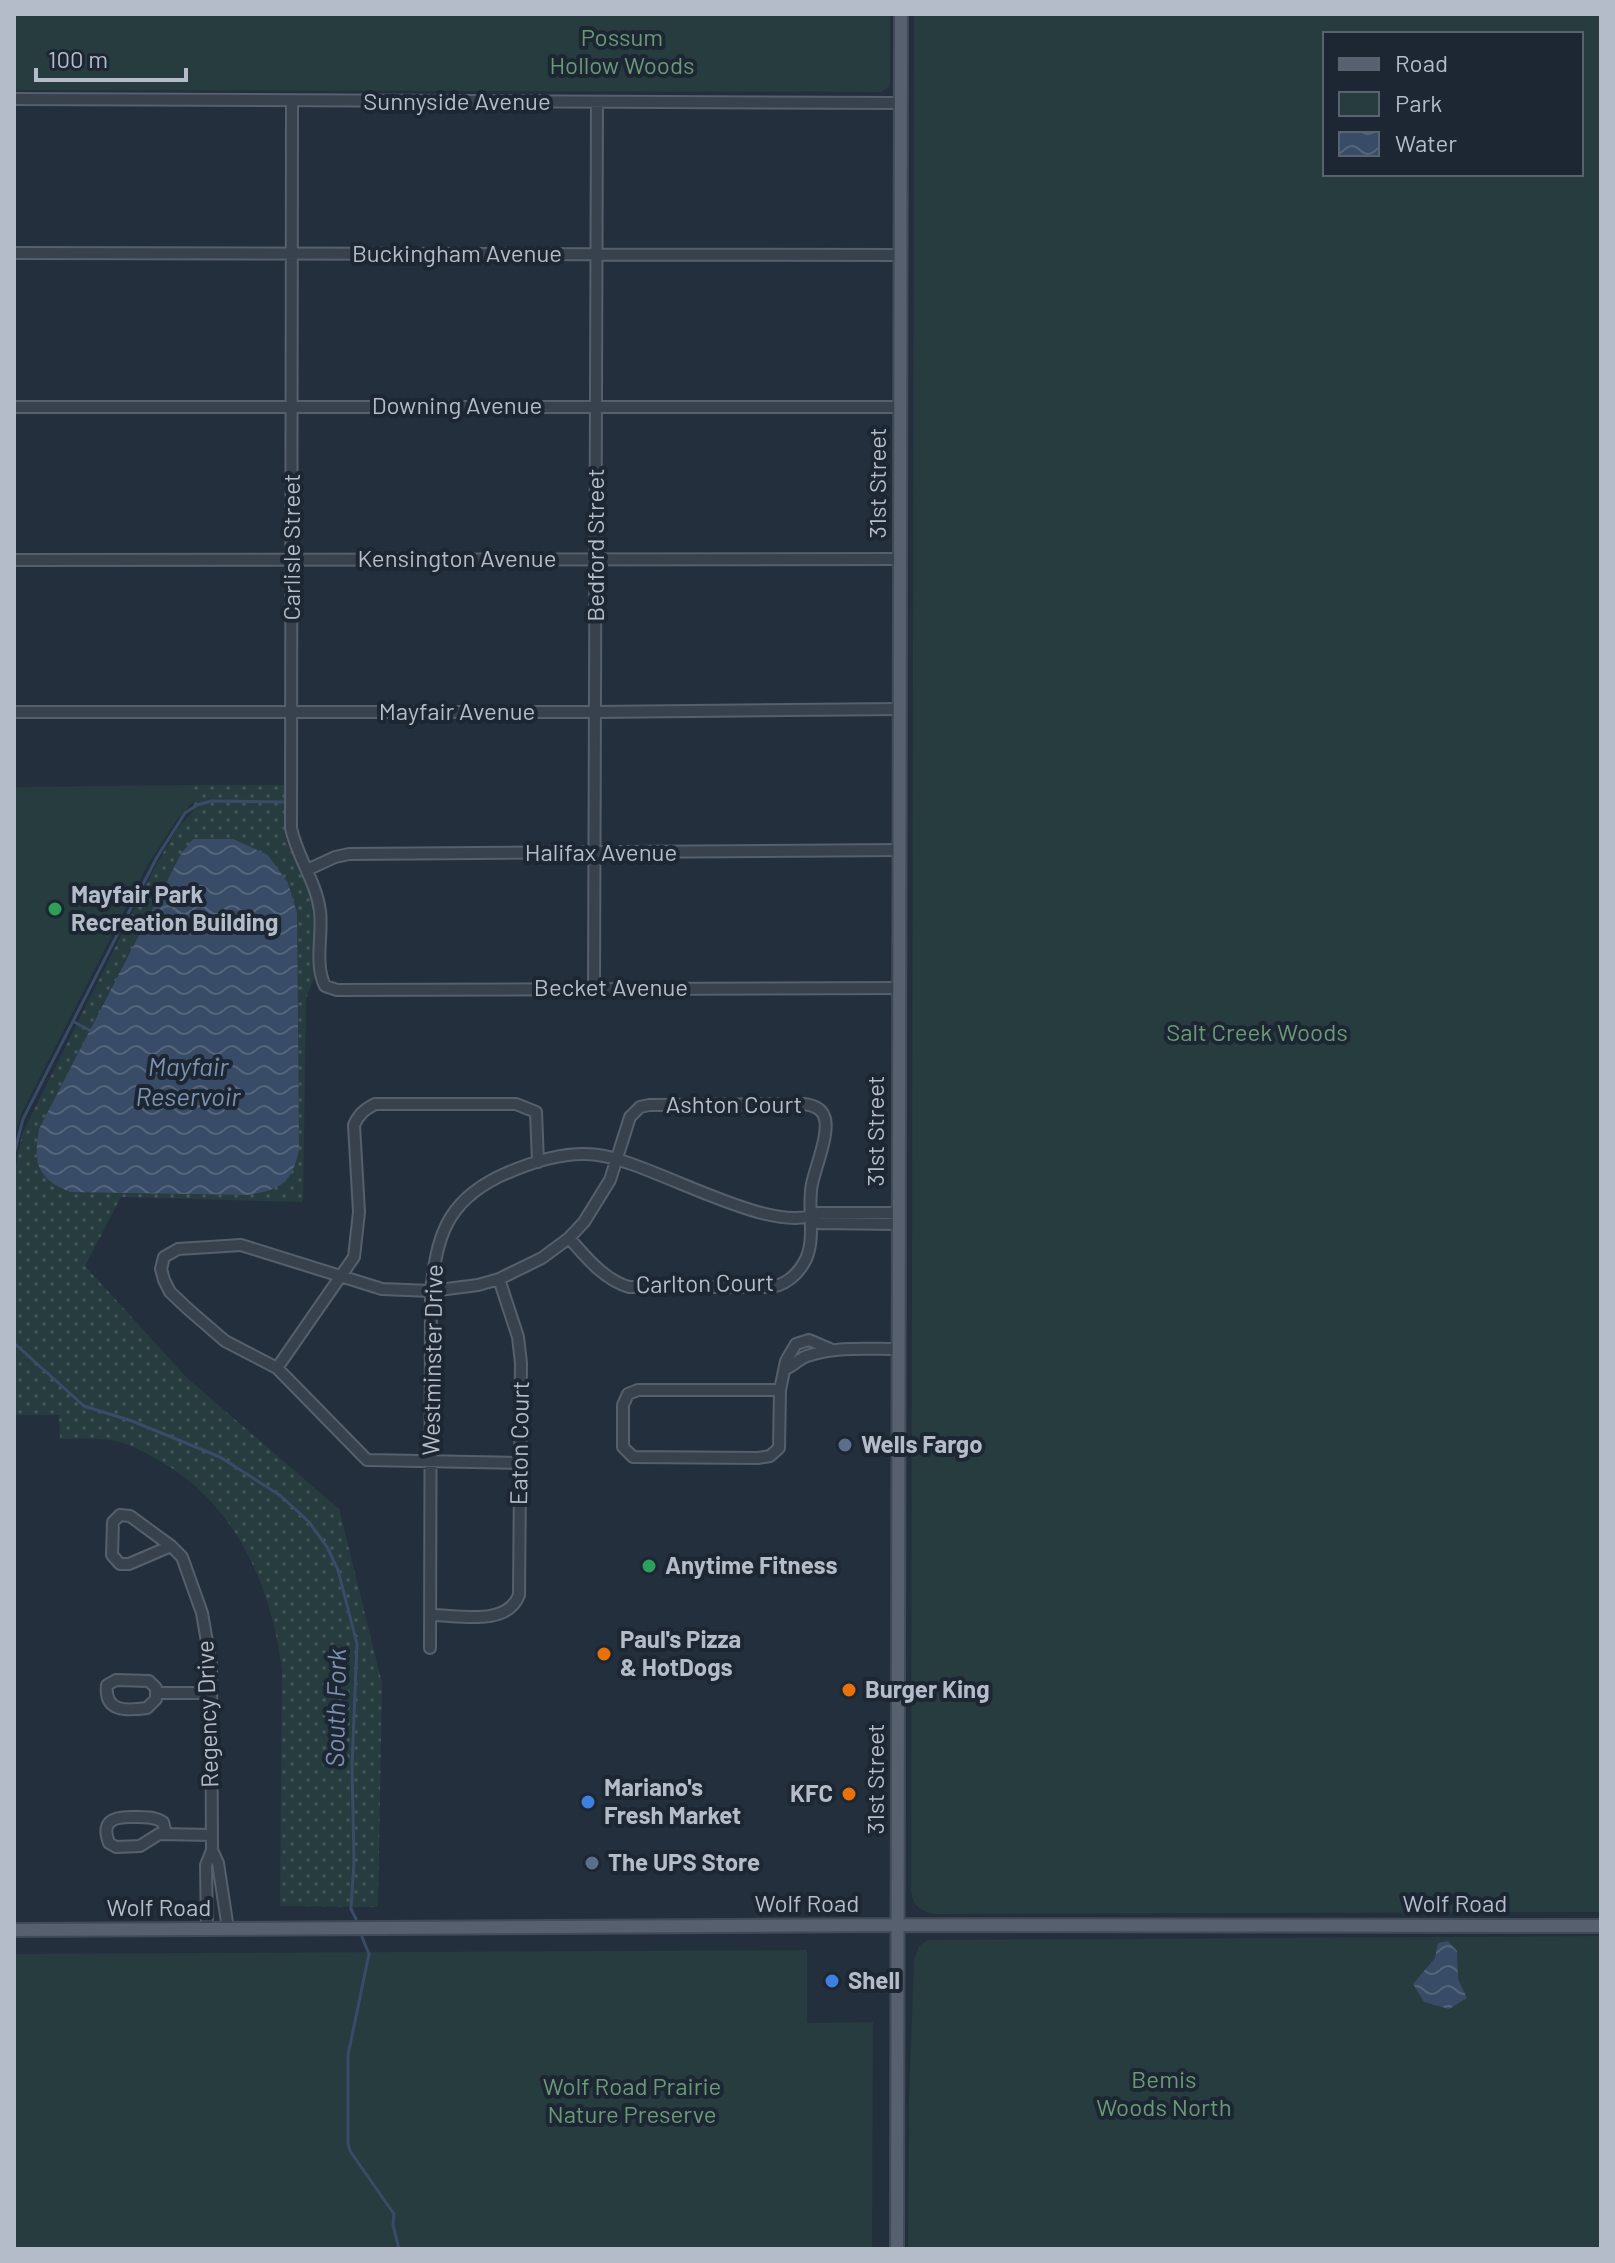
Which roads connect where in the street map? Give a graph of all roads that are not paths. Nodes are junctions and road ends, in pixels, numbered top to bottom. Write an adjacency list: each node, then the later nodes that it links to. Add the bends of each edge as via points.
1 (901, 14): 5 (main road, 31st Street)
2 (14, 99): 3 (street, Sunnyside Avenue)
3 (292, 102): 4 (street, Sunnyside Avenue); 7 (street, Carlisle Street)
4 (597, 102): 5 (street, Sunnyside Avenue); 8 (street, Bedford Street)
5 (900, 103): 9 (main road, 31st Street)
6 (14, 253): 7 (street, Buckingham Avenue)
7 (292, 254): 8 (street, Buckingham Avenue); 12 (street, Carlisle Street)
8 (597, 254): 9 (street, Buckingham Avenue); 10 (street, Bedford Street)
9 (901, 255): 13 (main road, 31st Street)
10 (597, 405): 12 (street, Downing Avenue); 13 (street, Downing Avenue); 14 (street, Bedford Street)
11 (14, 407): 12 (street, Downing Avenue)
12 (293, 407): 15 (street, Carlisle Street)
13 (901, 407): 16 (main road, 31st Street)
14 (596, 558): 15 (street, Kensington Avenue); 16 (street, Kensington Avenue); 21 (street, Bedford Street)
15 (293, 559): 17 (street, Kensington Avenue); 20 (street, Carlisle Street)
16 (899, 559): 18 (main road, 31st Street)
17 (14, 560)
18 (899, 709): 21 (street, Mayfair Avenue); 22 (main road, 31st Street)
19 (14, 712): 20 (street, Mayfair Avenue)
20 (291, 712): 21 (street, Mayfair Avenue); 24 (street, Carlisle Street, via 291,828)
21 (595, 712): 23 (street, Bedford Street)
22 (899, 850): 23 (street, Halifax Avenue); 27 (main road, 31st Street)
23 (595, 854): 24 (street, Halifax Avenue, via 349,854); 26 (street, Bedford Street)
24 (307, 870): 25 (street, Carlisle Street, via 320,915 320,973)
25 (325, 986): 26 (street, Becket Avenue)
26 (594, 988): 27 (street, Becket Avenue)
27 (899, 988): 31 (main road, 31st Street)
28 (618, 1160): 29 (street, Westminster Drive, via 575,1155); 30 (street, Westminster Drive, via 742,1207); 30 (street, Ashton Court, via 630,1117 640,1107 813,1105 824,1114 826,1126); 32 (street, Ashton Court, via 601,1197)
29 (538, 1162): 33 (street, via 536,1112 516,1104 375,1104 354,1125 358,1240); 35 (street, Westminster Drive, via 466,1198 435,1250)
30 (809, 1218): 31 (street, Westminster Drive, via 818,1213); 32 (street, Carlton Court, via 808,1255 797,1273 773,1287 629,1287 609,1277)
31 (898, 1219): 36 (main road, 31st Street)
32 (569, 1238): 34 (street, Ashton Court)
33 (342, 1277): 35 (street, Ashton Court, via 382,1289); 37 (street); 37 (street, Ashton Court, via 241,1245 178,1249 164,1257 164,1280 179,1300 225,1341)
34 (499, 1279): 35 (street, Ashton Court); 40 (street, Eaton Court, via 521,1363)
35 (431, 1291): 39 (street, Westminster Drive)
36 (898, 1349): 38 (street, via 830,1349 809,1340 798,1342 790,1351); 49 (main road, 31st Street)
37 (277, 1368): 39 (street, via 367,1460)
38 (780, 1390): 38 (street, via 632,1391 623,1405 623,1447 639,1458 770,1456 779,1448)
39 (431, 1462): 40 (street); 42 (street, Westminster Drive)
40 (519, 1463): 42 (street, Eaton Court, via 519,1595 513,1607 499,1615)
41 (171, 1546): 41 (street, Regency Drive, via 129,1564 117,1562 112,1528 116,1519 130,1516); 45 (street, Regency Drive, via 182,1557 200,1605)
42 (430, 1615): 43 (street, Westminster Drive)
43 (430, 1648)
44 (157, 1693): 44 (street, via 149,1681 116,1680 107,1685 106,1695 119,1709 142,1709); 45 (street)
45 (211, 1693): 47 (street, Regency Drive)
46 (166, 1834): 46 (street, via 163,1822 149,1817 115,1817 106,1826 107,1838 116,1847 140,1846); 47 (street)
47 (212, 1835): 48 (street, Regency Drive)
48 (212, 1850): 51 (street, Regency Drive, via 206,1865); 52 (street, Regency Drive)
49 (898, 1925): 50 (main road, Wolf Road); 52 (main road, Wolf Road); 54 (main road, 31st Street)
50 (1601, 1926)
51 (207, 1929): 52 (main road, Wolf Road); 53 (main road, Wolf Road)
52 (228, 1929)
53 (14, 1930)
54 (897, 2249)

